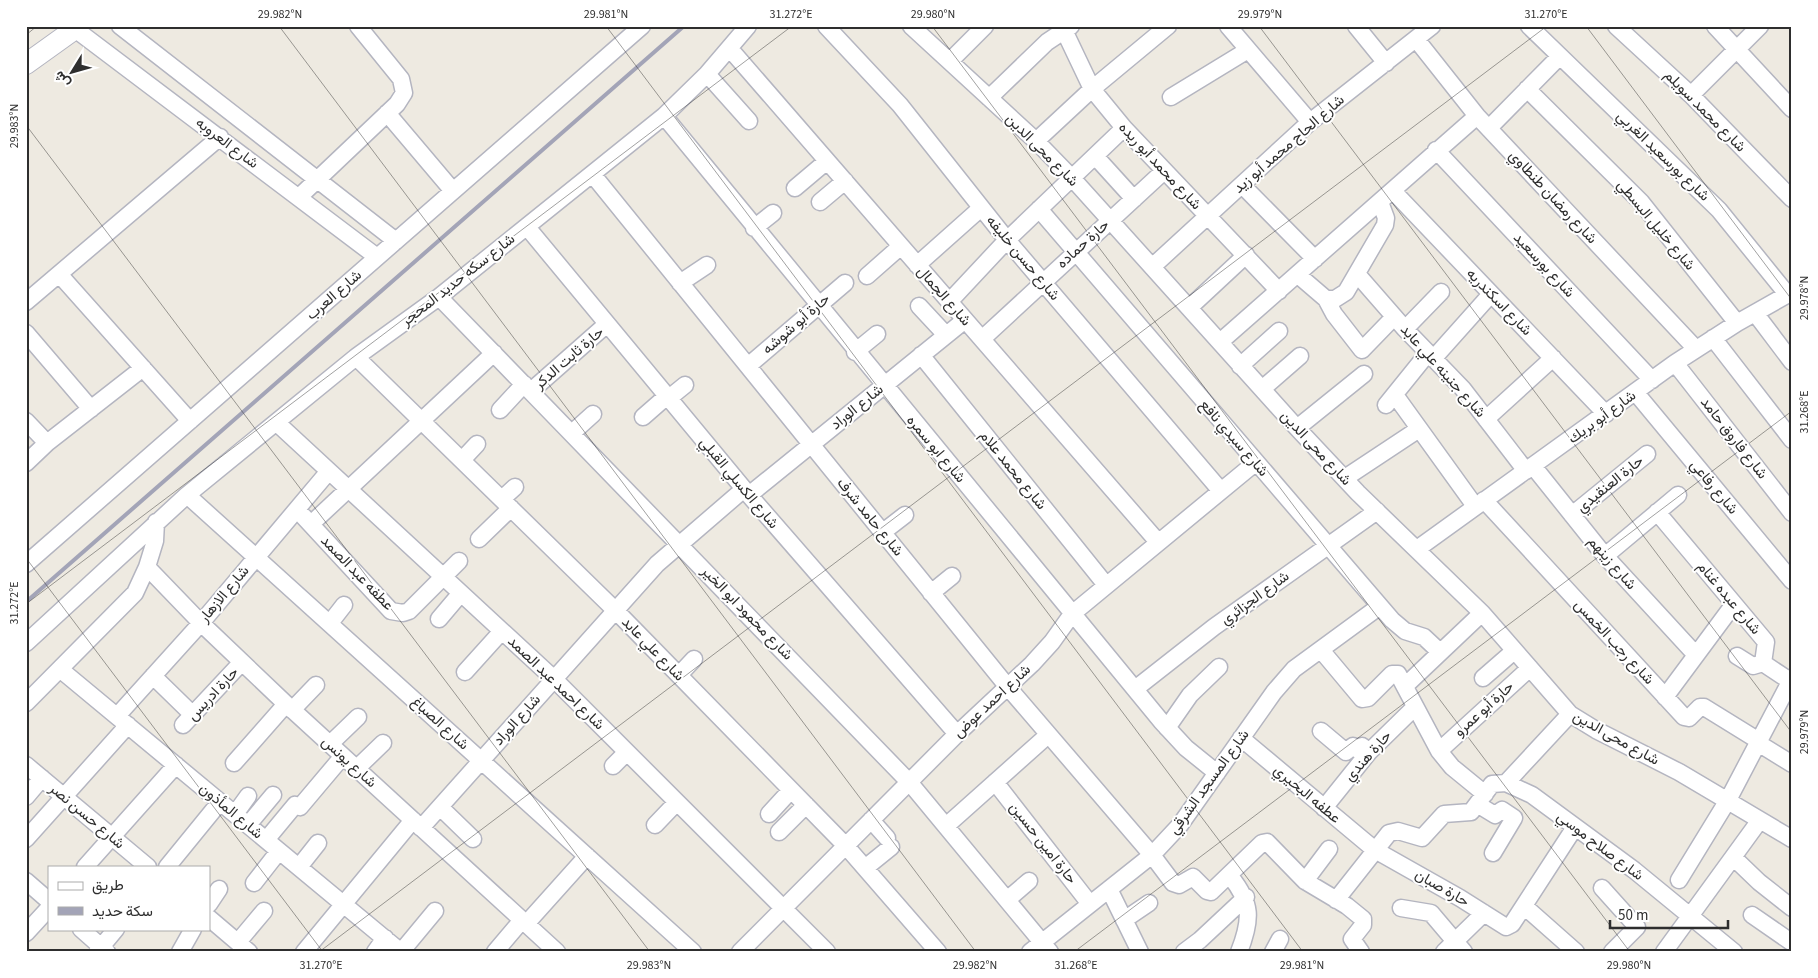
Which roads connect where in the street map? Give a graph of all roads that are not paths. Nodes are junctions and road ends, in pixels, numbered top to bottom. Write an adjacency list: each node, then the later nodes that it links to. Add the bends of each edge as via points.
1 (120, 26): 48 (street, شارع العروبه)
2 (358, 26): 33 (street, via 400,79 404,93)
3 (642, 26): 52 (street, شارع العرب)
4 (748, 26): 19 (street, شارع سكه حديد المحجر)
5 (826, 26): 59 (street, شارع حسن خليفه, via 900,104)
6 (911, 26): 23 (street, شارع محى الدين)
7 (985, 26): 23 (street)
8 (1168, 26): 27 (street)
9 (1228, 26): 20 (street)
10 (1356, 26): 24 (street)
11 (1432, 26): 18 (street, شارع الحاج محمد أبو زيد)
12 (1529, 26): 22 (street, شارع بورسعيد الغربي)
13 (1616, 26): 29 (street, شارع محمد سويلم)
14 (1715, 26): 21 (street)
15 (1760, 26): 21 (street)
16 (1066, 27): 27 (street, شارع محمد أبو ريده); 31 (street)
17 (77, 28): 25 (street); 40 (street, شارع العروبه)
18 (1416, 39): 24 (street, شارع الحاج محمد أبو زيد); 35 (street, شارع رمضان طنطاوي)
19 (730, 49): 26 (street, شارع سكه حديد المحجر); 44 (street, شارع الجمال)
20 (1248, 50): 30 (street); 37 (street)
21 (1736, 51): 29 (street); 32 (street)
22 (1560, 56): 28 (street); 85 (street, شارع بورسعيد الغربي, via 1719,210)
23 (950, 61): 31 (street, شارع محى الدين)
24 (1386, 63): 37 (street, شارع الحاج محمد أبو زيد)
25 (26, 64)
26 (707, 74): 34 (street, شارع سكه حديد المحجر); 36 (street)
27 (1092, 89): 38 (street, شارع محمد أبو ريده); 41 (street)
28 (1527, 89): 39 (street); 97 (street, شارع خليل البسطي, via 1641,202)
29 (1691, 95): 56 (street, شارع محمد سويلم)
30 (1171, 97)
31 (989, 98): 41 (street, شارع محى الدين)
32 (1792, 109)
33 (387, 113): 48 (street); 52 (street)
34 (664, 116): 46 (street, شارع سكه حديد المحجر); 65 (street, شارع ابو سمره)
35 (1477, 116): 39 (street, شارع رمضان طنطاوي); 42 (street)
36 (749, 121)
37 (1310, 122): 50 (street, شارع الحاج محمد أبو زيد)
38 (1124, 128): 43 (street); 45 (street, شارع محمد أبو ريده)
39 (1489, 128): 106 (street, شارع رمضان طنطاوي)
40 (220, 137): 54 (street, شارع العروبه); 76 (street)
41 (1036, 141): 47 (street, شارع محى الدين)
42 (1436, 150): 53 (street); 120 (street, شارع بورسعيد)
43 (1095, 156): 47 (street); 55 (street)
44 (827, 161): 49 (street, شارع الجمال); 51 (street)
45 (1164, 171): 55 (street, حارة حماده); 62 (street, شارع محمد أبو ريده)
46 (593, 175): 64 (street, شارع سكه حديد المحجر); 82 (street, شارع حامد شرف)
47 (1072, 178): 60 (street); 63 (street, شارع محى الدين)
48 (318, 179): 54 (street); 67 (street, شارع العروبه)
49 (845, 181): 57 (street); 68 (street, شارع الجمال)
50 (1242, 185): 62 (street, شارع الحاج محمد أبو زيد); 72 (street)
51 (795, 188)
52 (453, 191): 67 (street, شارع العرب)
53 (1392, 191): 58 (street); 86 (street, شارع اسكندريه)
54 (299, 197): 71 (street, شارع العروبه)
55 (1134, 199): 63 (street, حارة حماده)
56 (1792, 199)
57 (820, 202)
58 (1380, 202): 72 (street); 78 (street, via 1386,225)
59 (981, 208): 66 (street, شارع حسن خليفه); 74 (street)
60 (1039, 209): 66 (street); 69 (street, شارع سيدي نافع)
61 (773, 213): 65 (street)
62 (1208, 217): 70 (street, شارع محمد أبو ريده); 75 (street, شارع الحاج محمد أبو زيد)
63 (1110, 220): 69 (street, حارة حماده); 75 (street, شارع محى الدين)
64 (527, 227): 87 (street, شارع سكه حديد المحجر); 98 (street, شارع الكسلي القبلي)
65 (754, 228): 91 (street, شارع ابو سمره)
66 (1007, 240): 81 (street, شارع حسن خليفه); 90 (street)
67 (396, 241): 71 (street, شارع العرب)
68 (901, 246): 74 (street, شارع الجمال); 79 (street)
69 (1075, 252): 81 (street, حارة حماده); 147 (street, شارع سيدي نافع)
70 (1246, 255): 83 (street, شارع محمد أبو ريده); 93 (street)
71 (377, 257): 135 (street, شارع العرب)
72 (1315, 259): 77 (street)
73 (707, 264): 82 (street)
74 (917, 265): 90 (street, شارع الجمال)
75 (1152, 267): 93 (street, شارع محى الدين)
76 (59, 274): 89 (street); 118 (street)
77 (1298, 274): 83 (street); 88 (street)
78 (1356, 274): 88 (street, via 1346,292 1335,299); 96 (street, شارع جنينه علي عابد)
79 (867, 276)
80 (845, 282): 91 (street, حارة أبو شوشه)
81 (1042, 282): 104 (street, حارة حماده); 153 (street, شارع حسن خليفه)
82 (680, 283): 116 (street, شارع حامد شرف, via 733,335)
83 (1279, 291): 105 (street)
84 (1440, 292): 96 (street)
85 (1790, 293): 94 (street, شارع أبو بريك)
86 (1491, 294): 111 (street); 113 (street, شارع اسكندريه)
87 (439, 297): 108 (street, شارع محمود ابو الخير); 112 (street, شارع سكه حديد المحجر)
88 (1326, 298): 96 (street, via 1357,355)
89 (26, 302)
90 (949, 302): 95 (street, شارع الجمال)
91 (818, 306): 107 (street, شارع ابو سمره); 116 (street, حارة أبو شوشه)
92 (919, 306): 102 (street)
93 (1189, 308): 105 (street, شارع محى الدين)
94 (1755, 313): 97 (street, شارع أبو بريك); 114 (street)
95 (964, 320): 102 (street, شارع الوراد); 104 (street, شارع الجمال)
96 (1400, 323): 111 (street, شارع جنينه علي عابد)
97 (1737, 323): 103 (street, شارع أبو بريك)
98 (607, 324): 123 (street, حارة ثابت الدكر); 126 (street, شارع الكسلي القبلي)
99 (1279, 331): 117 (street)
100 (26, 333): 127 (street)
101 (877, 334): 107 (street)
102 (946, 335): 109 (street, شارع الوراد)
103 (1713, 338): 106 (street, شارع أبو بريك); 140 (street)
104 (982, 339): 169 (street, شارع الجمال)
105 (1220, 342): 117 (street, شارع محى الدين)
106 (1696, 349): 115 (street, شارع أبو بريك)
107 (856, 352): 122 (street, شارع ابو سمره)
108 (494, 353): 123 (street, شارع محمود ابو الخير); 133 (street)
109 (921, 355): 122 (street, شارع الوراد); 181 (street, شارع محمد علام)
110 (1300, 356): 124 (street)
111 (1431, 356): 132 (street, شارع جنينه علي عابد); 138 (street, شارع رجب الخمس, via 1390,400)
112 (356, 357): 133 (street, شارع علي عابد); 136 (street, شارع سكه حديد المحجر)
113 (1553, 358): 130 (street, شارع اسكندريه); 132 (street)
114 (1792, 362)
115 (1675, 363): 120 (street, شارع أبو بريك); 162 (street, شارع فاروق حامد)
116 (748, 366): 143 (street, شارع حامد شرف)
117 (1240, 366): 124 (street, شارع محى الدين)
118 (143, 368): 127 (street); 135 (street)
119 (1364, 374): 137 (street)
120 (1652, 380): 125 (street, شارع أبو بريك)
121 (685, 385): 126 (street)
122 (883, 386): 143 (street, شارع الوراد); 189 (street, شارع ابو سمره)
123 (528, 388): 128 (street, حارة ثابت الدكر); 139 (street, شارع محمود ابو الخير)
124 (1262, 389): 137 (street, شارع محى الدين)
125 (1636, 392): 130 (street, شارع أبو بريك); 180 (street, شارع رفاعي)
126 (668, 397): 131 (street); 154 (street, شارع الكسلي القبلي)
127 (91, 409): 141 (street)
128 (500, 410)
129 (593, 414): 139 (street)
130 (1606, 414): 148 (street, شارع أبو بريك)
131 (643, 417)
132 (1486, 418): 148 (street, شارع جنينه علي عابد)
133 (420, 420): 145 (street, شارع علي عابد); 152 (street)
134 (26, 421): 141 (street)
135 (190, 421): 176 (street, شارع العرب)
136 (277, 423): 149 (street, شارع احمد عبد الصمد); 155 (street, شارع سكه حديد المحجر)
137 (1297, 428): 150 (street, شارع محى الدين)
138 (1419, 429): 150 (street); 158 (street, شارع رجب الخمس)
139 (572, 433): 170 (street, شارع محمود ابو الخير)
140 (1792, 440)
141 (47, 443): 146 (street)
142 (477, 444): 145 (street)
143 (811, 444): 154 (street, شارع الوراد); 167 (street, شارع حامد شرف)
144 (1647, 454): 164 (street, حارة العنقيدي)
145 (462, 460): 157 (street, شارع علي عابد)
146 (26, 463)
147 (1256, 463): 153 (street, شارع احمد عوض); 171 (street, شارع سيدي نافع)
148 (1529, 469): 158 (street, شارع أبو بريك); 164 (street, شارع زينهم)
149 (329, 470): 152 (street, شارع احمد عبد الصمد); 159 (street, شارع الازهار)
150 (1345, 478): 160 (street, شارع محى الدين)
151 (515, 487): 157 (street)
152 (348, 488): 166 (street); 178 (street, شارع احمد عبد الصمد, via 426,552)
153 (1221, 490): 169 (street, شارع احمد عوض)
154 (746, 492): 170 (street, شارع الوراد); 225 (street, شارع الكسلي القبلي)
155 (187, 494): 165 (street, شارع سكه حديد المحجر); 174 (street, شارع الصباغ)
156 (1678, 495): 161 (street)
157 (506, 503): 168 (street); 187 (street, شارع علي عابد)
158 (1479, 503): 172 (street, شارع أبو بريك); 216 (street, شارع رجب الخمس)
159 (297, 509): 166 (street, عطفه عبد الصمد); 174 (street, شارع الازهار)
160 (1377, 511): 171 (street, شارع الجزائري); 172 (street, شارع محى الدين)
161 (1657, 512): 173 (street); 184 (street, شارع عبده غنام)
162 (1792, 513)
163 (905, 515): 167 (street)
164 (1572, 515): 173 (street, شارع زينهم)
165 (156, 522): 177 (street, via 155,541); 194 (street, شارع سكه حديد المحجر)
166 (311, 524): 178 (street, عطفه عبد الصمد, via 396,613 409,610)
167 (883, 532): 182 (street, شارع حامد شرف)
168 (479, 539)
169 (1158, 542): 181 (street, شارع احمد عوض)
170 (679, 543): 187 (street, شارع الوراد); 245 (street, شارع محمود ابو الخير)
171 (1329, 546): 186 (street, شارع سيدي نافع); 215 (street, شارع الجزائري, via 1214,627)
172 (1417, 549): 188 (street, شارع محى الدين)
173 (1605, 556): 198 (street, شارع زينهم)
174 (256, 557): 191 (street, شارع الازهار); 192 (street, شارع الصباغ)
175 (459, 562): 178 (street)
176 (26, 564)
177 (147, 567): 191 (street, شارع يونس); 205 (street, via 135,593)
178 (443, 576): 183 (street, شارع احمد عبد الصمد)
179 (952, 576): 182 (street)
180 (1792, 581)
181 (1106, 585): 189 (street, شارع احمد عوض)
182 (931, 593): 213 (street, شارع حامد شرف)
183 (461, 594): 190 (street); 193 (street, شارع احمد عبد الصمد)
184 (1734, 604): 198 (street); 202 (street, شارع عبده غنام, via 1766,642)
185 (344, 606): 192 (street)
186 (1380, 606): 195 (street, شارع المسجد الشرقي); 197 (street, شارع سيدي نافع, via 1399,627 1424,637)
187 (616, 610): 207 (street, شارع علي عابد); 210 (street, شارع الوراد)
188 (1482, 613): 196 (street, شارع محى الدين); 197 (street)
189 (1072, 614): 213 (street, شارع احمد عوض, via 1047,648); 215 (street, شارع ابو سمره)
190 (438, 619)
191 (201, 623): 201 (street, شارع يونس); 208 (street, شارع الازهار)
192 (330, 623): 235 (street, شارع الصباغ)
193 (502, 631): 206 (street); 210 (street, شارع احمد عبد الصمد)
194 (26, 643)
195 (1321, 650): 211 (street, via 1362,699); 227 (street, شارع المسجد الشرقي, via 1288,675)
196 (1514, 650): 204 (street, شارع محى الدين); 209 (street)
197 (1440, 652): 211 (street)
198 (1696, 656): 216 (street)
199 (1737, 656): 202 (street, via 1753,666)
200 (694, 659): 207 (street)
201 (242, 662): 208 (street, حارة ادريس, via 188,720); 218 (street, شارع يونس)
202 (1763, 663): 214 (street)
203 (1219, 667): 223 (street, via 1190,695)
204 (1530, 668): 220 (street, شارع محى الدين); 231 (street, حارة أبو عمرو)
205 (61, 670): 217 (street); 222 (street, شارع المأذون)
206 (465, 672)
207 (679, 675): 247 (street, شارع علي عابد)
208 (153, 676): 222 (street, شارع الازهار)
209 (1482, 678)
210 (554, 679): 232 (street, شارع احمد عبد الصمد); 235 (street, شارع الوراد)
211 (1400, 679): 219 (street)
212 (316, 685): 218 (street)
213 (1007, 686): 225 (street, شارع احمد عوض); 226 (street, شارع حامد شرف)
214 (1790, 686): 228 (street)
215 (1135, 689): 223 (street, شارع ابو سمره)
216 (1665, 697): 228 (street, شارع رجب الخمس, via 1687,719 1704,707)
217 (26, 703)
218 (289, 707): 230 (street, شارع يونس); 236 (street)
219 (1415, 707): 231 (street); 233 (street, حارة هندي)
220 (1570, 714): 246 (street); 253 (street, شارع محى الدين)
221 (358, 717): 230 (street)
222 (123, 721): 239 (street, شارع المأذون); 251 (street, شارع الازهار)
223 (1166, 728): 242 (street, شارع ابو سمره)
224 (1321, 731): 233 (street, via 1346,752 1353,746 1358,750 1362,746)
225 (957, 734): 245 (street, شارع احمد عوض)
226 (1048, 735): 244 (street); 280 (street, شارع حامد شرف)
227 (1241, 738): 242 (street, شارع المسجد الشرقي); 258 (street, عطفه البحيري)
228 (1758, 742): 237 (street); 253 (street)
229 (383, 743): 241 (street)
230 (330, 744): 234 (street, شارع يونس)
231 (1439, 751): 252 (street)
232 (627, 752): 240 (street); 255 (street, شارع احمد عبد الصمد)
233 (1369, 752): 258 (street, حارة هندي)
234 (342, 756): 241 (street, شارع يونس); 273 (street, via 300,807 295,805)
235 (481, 760): 257 (street, شارع الوراد); 281 (street, شارع الصباغ)
236 (234, 763)
237 (1792, 764)
238 (26, 765): 243 (street, شارع حسن نصر)
239 (176, 765): 254 (street, شارع المأذون); 269 (street)
240 (613, 766)
241 (356, 769): 263 (street, شارع يونس)
242 (1217, 773): 280 (street, شارع المسجد الشرقي, via 1180,825)
243 (42, 778): 250 (street); 251 (street, شارع حسن نصر)
244 (995, 782): 266 (street); 304 (street, حارة امين حسين)
245 (910, 783): 261 (street, شارع احمد عوض); 266 (street, شارع محمود ابو الخير)
246 (1506, 783): 252 (street, via 1494,783); 267 (street, شارع صلاح موسي, via 1532,794)
247 (791, 790): 256 (street, شارع علي عابد); 260 (street)
248 (273, 795): 264 (street)
249 (248, 796): 259 (street)
250 (26, 797)
251 (64, 797): 269 (street, شارع حسن نصر); 271 (street, شارع الازهار)
252 (1481, 799): 277 (street, via 1467,814 1444,814 1422,838 1392,832); 279 (street, via 1494,815 1502,810 1514,818)
253 (1728, 800): 262 (street, شارع محى الدين); 290 (street)
254 (220, 802): 259 (street, شارع المأذون); 285 (street)
255 (677, 802): 265 (street); 307 (street, شارع احمد عبد الصمد)
256 (806, 805): 268 (street); 275 (street, شارع علي عابد)
257 (440, 807): 263 (street, شارع الوراد); 270 (street)
258 (1324, 808): 277 (street, عطفه البحيري)
259 (235, 814): 264 (street, شارع المأذون)
260 (769, 814)
261 (871, 820): 275 (street, شارع احمد عوض); 287 (street, via 889,842)
262 (1760, 820): 272 (street, شارع محى الدين); 282 (street)
263 (417, 824): 303 (street, شارع الوراد); 317 (street, شارع يونس)
264 (248, 825): 273 (street, شارع المأذون)
265 (655, 825)
266 (946, 826): 298 (street, شارع محمود ابو الخير)
267 (1575, 827): 305 (street); 314 (street, شارع صلاح موسي)
268 (779, 832)
269 (112, 837): 283 (street); 284 (street, شارع حسن نصر)
270 (473, 838)
271 (26, 839)
272 (1792, 839)
273 (266, 840): 278 (street, شارع المأذون)
274 (318, 842): 286 (street)
275 (845, 845): 287 (street, شارع علي عابد); 307 (street, شارع احمد عوض)
276 (1328, 849): 289 (street)
277 (1375, 850): 300 (street); 312 (street, حارة صبان)
278 (279, 851): 286 (street, شارع المأذون); 293 (street)
279 (1493, 853)
280 (1152, 855): 288 (street, شارع حامد شرف, via 1176,885 1193,876 1211,892); 296 (street, شارع المسجد الشرقي)
281 (587, 856): 317 (street); 335 (street, شارع الصباغ)
282 (1734, 858): 306 (street); 314 (street)
283 (86, 866)
284 (147, 866)
285 (168, 866)
286 (299, 867): 303 (street, شارع المأذون)
287 (865, 868): 338 (street, شارع علي عابد)
288 (1230, 876): 289 (street, via 1264,842 1270,844); 297 (street)
289 (1306, 880): 300 (street)
290 (1679, 880)
291 (26, 881): 299 (street)
292 (1030, 882): 298 (street)
293 (254, 883)
294 (1602, 888): 344 (street, via 1637,927)
295 (219, 889): 301 (street)
296 (1109, 889): 304 (street, شارع المسجد الشرقي); 316 (street)
297 (1246, 897): 340 (street); 341 (street, via 1246,928)
298 (1008, 899): 326 (street, شارع محمود ابو الخير)
299 (48, 900)
300 (1336, 900): 342 (street, via 1363,920 1363,925 1352,939)
301 (210, 902)
302 (1149, 903): 316 (street)
303 (343, 904): 323 (street, شارع المأذون); 330 (street, شارع الوراد)
304 (1090, 904): 326 (street, شارع المسجد الشرقي)
305 (1524, 906): 312 (street, حارة صبان, via 1508,927); 343 (street)
306 (1789, 906): 318 (street)
307 (782, 907): 336 (street, شارع احمد عوض); 337 (street, شارع احمد عبد الصمد)
308 (1401, 908): 327 (street, via 1431,913)
309 (48, 909): 322 (street)
310 (264, 911): 325 (street)
311 (435, 911): 332 (street)
312 (1484, 913): 327 (street)
313 (1752, 915): 318 (street)
314 (1691, 916): 345 (street); 346 (street, شارع صلاح موسي)
315 (210, 919): 325 (street)
316 (1124, 920): 339 (street)
317 (524, 922): 333 (street); 334 (street, شارع يونس)
318 (1772, 928): 324 (street)
319 (82, 930): 328 (street)
320 (115, 930): 328 (street)
321 (192, 930): 329 (street)
322 (26, 933)
323 (385, 938): 331 (street); 332 (street, شارع المأذون)
324 (1791, 942)
325 (244, 947)
326 (1041, 948)
327 (1454, 948)
328 (102, 950)
329 (180, 952)
330 (304, 952)
331 (375, 952)
332 (401, 952)
333 (495, 952)
334 (557, 952)
335 (693, 952)
336 (740, 952)
337 (827, 952)
338 (938, 952)
339 (1140, 952)
340 (1184, 952)
341 (1239, 952)
342 (1361, 952)
343 (1576, 952)
344 (1612, 952)
345 (1664, 952)
346 (1734, 952)

